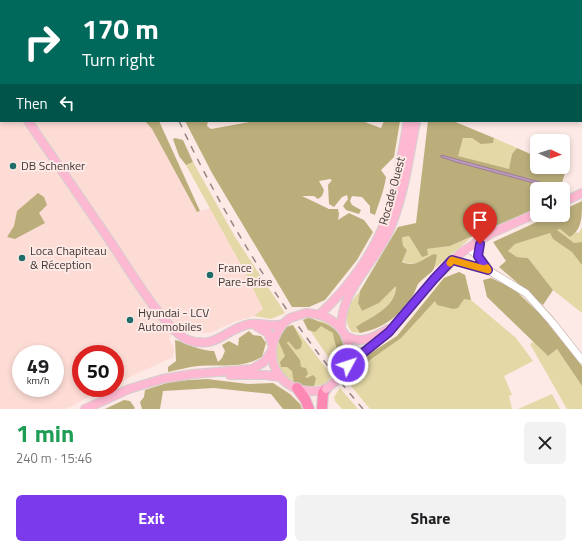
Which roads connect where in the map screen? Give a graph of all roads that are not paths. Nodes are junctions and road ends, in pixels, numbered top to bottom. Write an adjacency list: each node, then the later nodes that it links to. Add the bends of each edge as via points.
1 (29, 122): 15 (main road, via 137,282 176,333 187,340 209,342 219,340)
2 (408, 122): 13 (main road, Rocade Ouest, via 395,188 381,230 356,271)
3 (416, 122): 17 (main road, Rocade Ouest, via 391,226 347,296 341,313)
4 (582, 193): 5 (main road)
5 (570, 199)
6 (530, 216): 7 (main road)
7 (479, 240): 8 (main road); 9 (street)
8 (465, 250): 9 (street); 10 (main road); 11 (street)
9 (478, 256): 12 (street)
10 (452, 260): 11 (street); 14 (main road)
11 (469, 263): 12 (street)
12 (488, 270): 19 (street, via 526,293)
13 (320, 314): 16 (main road, bridge, via 306,313 290,318); 17 (main road, via 330,318)
14 (405, 314): 17 (main road, via 384,332 370,338 357,340); 20 (main road, via 389,332)
15 (250, 324): 16 (main road); 18 (main road, via 265,330 270,337)
16 (283, 324): 18 (main road)
17 (343, 332): 20 (main road, via 349,351)
18 (272, 348): 21 (main road, via 264,362 252,369); 22 (main road, via 273,366)
19 (582, 360)
20 (347, 366): 24 (main road, bridge, via 341,377)
21 (206, 373): 22 (main road); 25 (main road, via 175,376 140,386)
22 (280, 377): 23 (main road)
23 (297, 388): 24 (main road, via 307,391); 26 (highway)
24 (326, 389): 27 (highway, via 323,393)
25 (85, 409)
26 (309, 409)
27 (322, 409)

